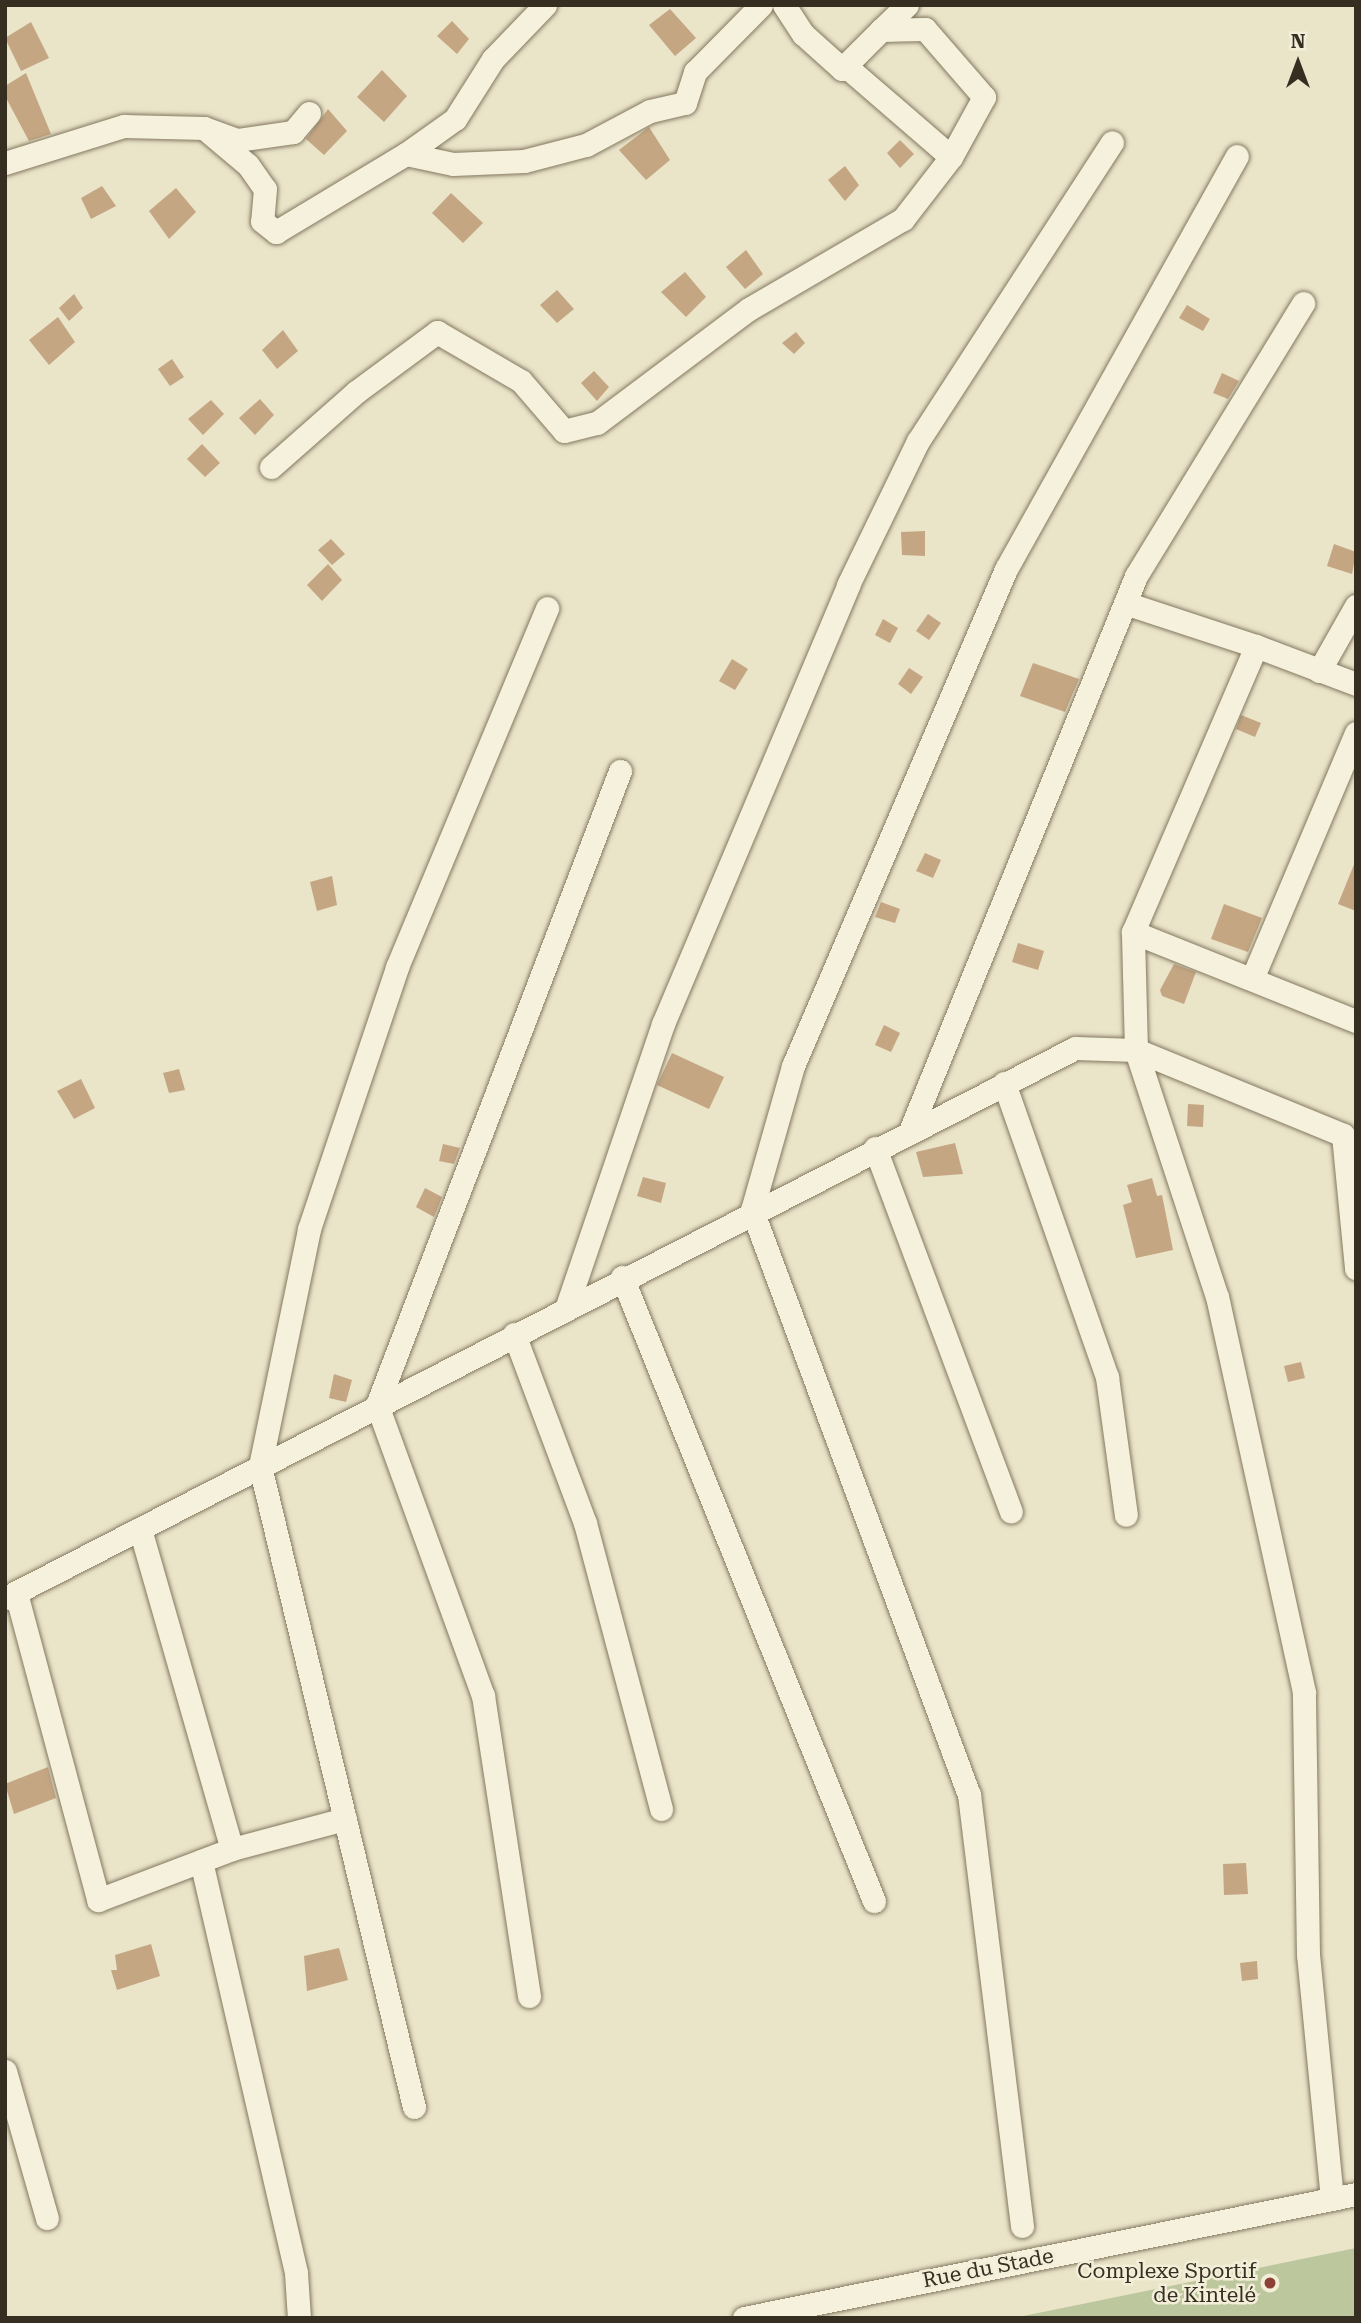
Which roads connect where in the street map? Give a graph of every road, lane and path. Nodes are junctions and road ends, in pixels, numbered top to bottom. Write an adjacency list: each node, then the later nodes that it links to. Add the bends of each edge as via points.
1 (545, 5): 10 (street, via 493,59 455,119)
2 (761, 5): 10 (street, via 695,72 685,103 650,111 586,145 524,161 453,164)
3 (785, 5): 6 (street, via 803,34 838,67)
4 (907, 5): 5 (street)
5 (881, 30): 6 (street); 12 (street, via 911,26 932,34 984,97)
6 (848, 68): 12 (street)
7 (309, 113): 8 (street, via 293,132 237,140)
8 (204, 128): 10 (street, via 248,165 265,189 262,220 276,232); 13 (street, via 124,126)
9 (1112, 142): 35 (street, via 918,441 848,584 663,1024)
10 (406, 154)
11 (1237, 156): 31 (street, via 1006,569 793,1066)
12 (951, 157): 15 (street, via 903,219 749,309 597,423 564,431 521,381 437,332 356,392)
13 (5, 163)
14 (1303, 303): 16 (street, via 1136,576)
15 (271, 467)
16 (1125, 603): 19 (street); 29 (street)
17 (1356, 606): 20 (street)
18 (547, 608): 38 (street, via 397,967 318,1202)
19 (1256, 646): 20 (street); 24 (street)
20 (1320, 671): 21 (street)
21 (1356, 684)
22 (1356, 733): 25 (street)
23 (620, 771): 37 (street)
24 (1133, 932): 25 (street); 27 (street)
25 (1252, 979): 26 (street)
26 (1356, 1021)
27 (1136, 1050): 28 (street, via 1075,1048); 32 (street, via 1343,1135); 52 (street, via 1217,1297 1304,1692 1308,1955)
28 (1004, 1083): 29 (street); 40 (street, via 1107,1377)
29 (909, 1131): 30 (street)
30 (875, 1148): 31 (street); 39 (street)
31 (751, 1210): 34 (street); 54 (street, via 969,1795)
32 (1353, 1217): 33 (street)
33 (1356, 1268)
34 (622, 1277): 35 (street); 47 (street)
35 (567, 1306): 36 (street)
36 (514, 1334): 37 (street); 43 (street, via 585,1523)
37 (377, 1405): 38 (street); 48 (street, via 483,1696)
38 (260, 1466): 41 (street); 44 (street)
39 (1011, 1511)
40 (1126, 1515)
41 (140, 1529): 42 (street); 45 (street)
42 (10, 1595): 46 (street, via 98,1899)
43 (661, 1809)
44 (345, 1819): 45 (street); 50 (street)
45 (232, 1849): 46 (street)
46 (201, 1861): 55 (street, via 296,2273)
47 (874, 1901)
48 (529, 1996)
49 (5, 2071): 53 (street)
50 (414, 2107)
51 (1356, 2194): 52 (street, Rue du Stade)
52 (1332, 2199): 56 (street, Rue du Stade)
53 (47, 2218)
54 (1022, 2226)
55 (299, 2318)
56 (744, 2318)

